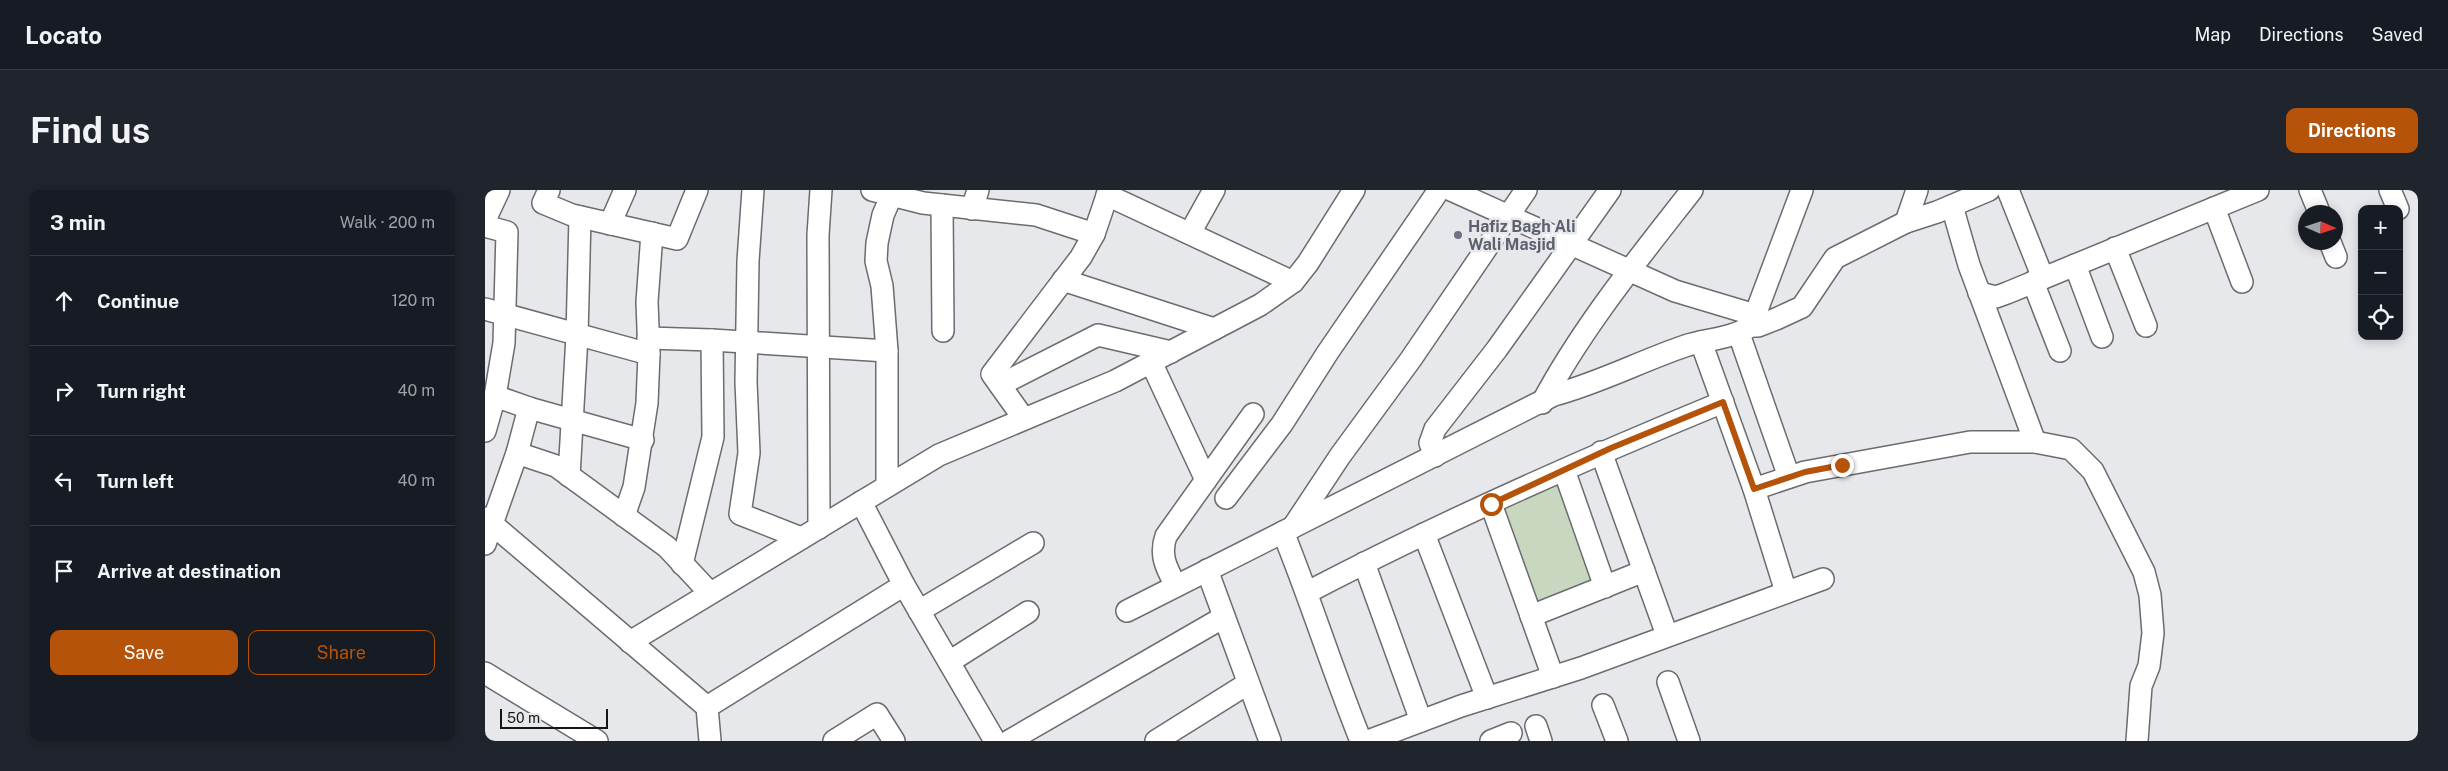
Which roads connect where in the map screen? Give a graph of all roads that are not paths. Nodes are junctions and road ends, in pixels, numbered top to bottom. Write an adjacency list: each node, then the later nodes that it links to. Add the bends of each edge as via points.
1 (499, 190): 31 (street)
2 (549, 190): 30 (street, via 543,203)
3 (625, 190): 33 (street)
4 (697, 190): 36 (street, via 677,239)
5 (753, 190): 55 (street)
6 (821, 190): 58 (street)
7 (1213, 190): 35 (street)
8 (1354, 190): 44 (street)
9 (1439, 190): 83 (street, via 1282,424)
10 (1451, 190): 29 (street)
11 (1526, 190): 29 (street)
12 (1610, 190): 38 (street)
13 (1692, 190): 41 (street)
14 (1801, 190): 48 (street)
15 (1917, 190): 32 (street)
16 (1989, 190): 27 (street)
17 (2008, 190): 43 (street)
18 (2258, 190): 28 (street)
19 (2310, 190): 24 (street)
20 (2390, 190): 25 (street)
21 (886, 192): 26 (street); 59 (street, via 876,261 882,286)
22 (1108, 192): 35 (street); 37 (street)
23 (975, 199): 26 (street); 37 (street)
24 (2316, 205)
25 (2396, 205)
26 (942, 206): 51 (street)
27 (1951, 206): 32 (street); 46 (street)
28 (2214, 208): 39 (street); 45 (street)
29 (1508, 216): 38 (street); 88 (street)
30 (580, 217): 33 (street); 52 (street)
31 (485, 220)
32 (1906, 222): 48 (street, via 1835,258 1802,307 1759,326)
33 (610, 224): 36 (street)
34 (485, 226): 47 (street, via 507,232)
35 (1190, 233): 44 (street)
36 (652, 234): 57 (street, via 647,302)
37 (1094, 234): 42 (street)
38 (1571, 244): 41 (street); 76 (street, via 1497,349 1435,429 1430,443)
39 (2115, 248): 40 (street); 49 (street)
40 (2075, 265): 43 (street); 53 (street)
41 (1630, 271): 48 (street); 66 (street, via 1558,373)
42 (1063, 280): 50 (street); 63 (street, via 993,374)
43 (2038, 280): 46 (street, via 1996,297); 60 (street)
44 (1293, 282): 50 (street, via 1260,305)
45 (2242, 282)
46 (1979, 294): 73 (street)
47 (495, 312): 52 (street); 64 (street, via 504,343)
48 (1748, 325): 56 (street); 79 (street)
49 (2146, 326)
50 (1214, 329): 61 (street)
51 (943, 330)
52 (577, 336): 57 (street); 70 (street)
53 (2102, 338)
54 (712, 340): 55 (street); 57 (street); 94 (street, via 713,436)
55 (747, 342): 58 (street); 89 (street, via 749,452 740,514)
56 (1701, 342): 65 (street); 66 (street, via 1584,387 1554,395)
57 (649, 346): 72 (street)
58 (818, 347): 59 (street); 89 (street)
59 (887, 351): 81 (street)
60 (2060, 351)
61 (1171, 352): 62 (street); 63 (street, via 1098,335)
62 (1151, 362): 69 (street, via 1115,381); 80 (street)
63 (1000, 385): 69 (street)
64 (495, 396): 67 (street); 71 (street)
65 (1723, 402): 74 (street); 82 (street)
66 (1542, 403): 76 (street)
67 (529, 408): 70 (street); 75 (street)
68 (1253, 414): 80 (street)
69 (1024, 419): 81 (street, via 939,455)
70 (571, 420): 72 (street); 78 (street)
71 (485, 431)
72 (643, 440): 86 (street, via 634,487)
73 (2035, 442): 79 (street, via 1970,442); 134 (street, via 2071,449 2093,471 2143,572 2150,595 2153,633 2149,666 2141,686)
74 (1601, 452): 77 (street); 96 (street)
75 (517, 454): 78 (street, via 556,466); 87 (street)
76 (1435, 456): 88 (street)
77 (1564, 470): 85 (street); 100 (street)
78 (569, 476): 86 (street)
79 (1789, 477): 82 (street)
80 (1206, 480): 99 (street, via 1165,536 1163,562)
81 (887, 486): 84 (street)
82 (1754, 489): 102 (street)
83 (1227, 498)
84 (861, 502): 89 (street); 98 (street)
85 (1491, 504): 90 (street); 107 (street)
86 (624, 516): 94 (street, via 667,547)
87 (489, 521): 92 (street); 110 (street)
88 (1288, 530): 95 (street); 101 (street)
89 (810, 533): 103 (street)
90 (1424, 534): 93 (street); 116 (street)
91 (1033, 543): 104 (street)
92 (485, 544)
93 (1364, 563): 101 (street); 119 (street)
94 (682, 564): 103 (street)
95 (1207, 570): 99 (street); 108 (street)
96 (1645, 571): 100 (street); 109 (street)
97 (1823, 579): 102 (street)
98 (904, 585): 104 (street); 118 (street)
99 (1176, 586): 105 (street)
100 (1605, 587): 107 (street)
101 (1308, 592): 129 (street, via 1335,676)
102 (1786, 592): 109 (street)
103 (710, 593): 110 (street)
104 (919, 611): 111 (street)
105 (1127, 611)
106 (1029, 612): 111 (street)
107 (1531, 616): 113 (street)
108 (1224, 617): 115 (street); 126 (street)
109 (1667, 635): 113 (street)
110 (630, 642): 118 (street)
111 (949, 662): 125 (street)
112 (485, 673): 121 (street)
113 (1553, 676): 116 (street)
114 (1668, 682): 133 (street)
115 (1247, 684): 127 (street); 128 (street)
116 (1487, 698): 119 (street)
117 (1603, 705): 132 (street)
118 (707, 706): 122 (street)
119 (1421, 722): 130 (street)
120 (1511, 733): 131 (street)
121 (597, 741)
122 (710, 741)
123 (833, 741): 124 (street, via 877,714)
124 (894, 741)
125 (995, 741)
126 (1009, 741)
127 (1156, 741)
128 (1270, 741)
129 (1361, 741)
130 (1368, 741)
131 (1491, 741)
132 (1617, 741)
133 (1689, 741)
134 (2137, 741)

